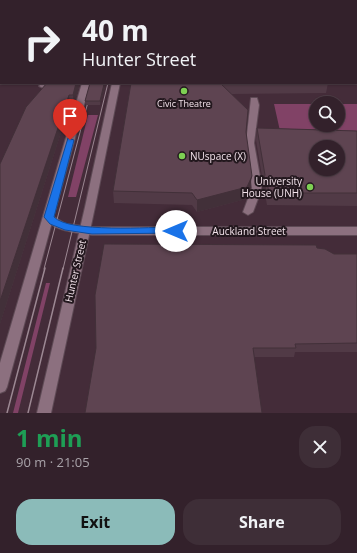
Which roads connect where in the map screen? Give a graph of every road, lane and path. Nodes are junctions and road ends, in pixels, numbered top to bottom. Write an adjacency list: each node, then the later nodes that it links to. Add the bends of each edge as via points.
1 (25, 0): 3 (main road)
2 (32, 0): 3 (main road)
3 (36, 0)
4 (86, 84): 8 (main road)
5 (116, 84): 9 (main road, Hunter Street)
6 (254, 100): 7 (main road, via 250,143 257,188)
7 (248, 212)
8 (49, 217): 9 (main road, Auckland Street, via 59,225); 11 (main road)
9 (85, 230): 10 (main road, Auckland Street); 12 (main road, Hunter Street)
10 (357, 231)
11 (0, 387)
12 (44, 413)

